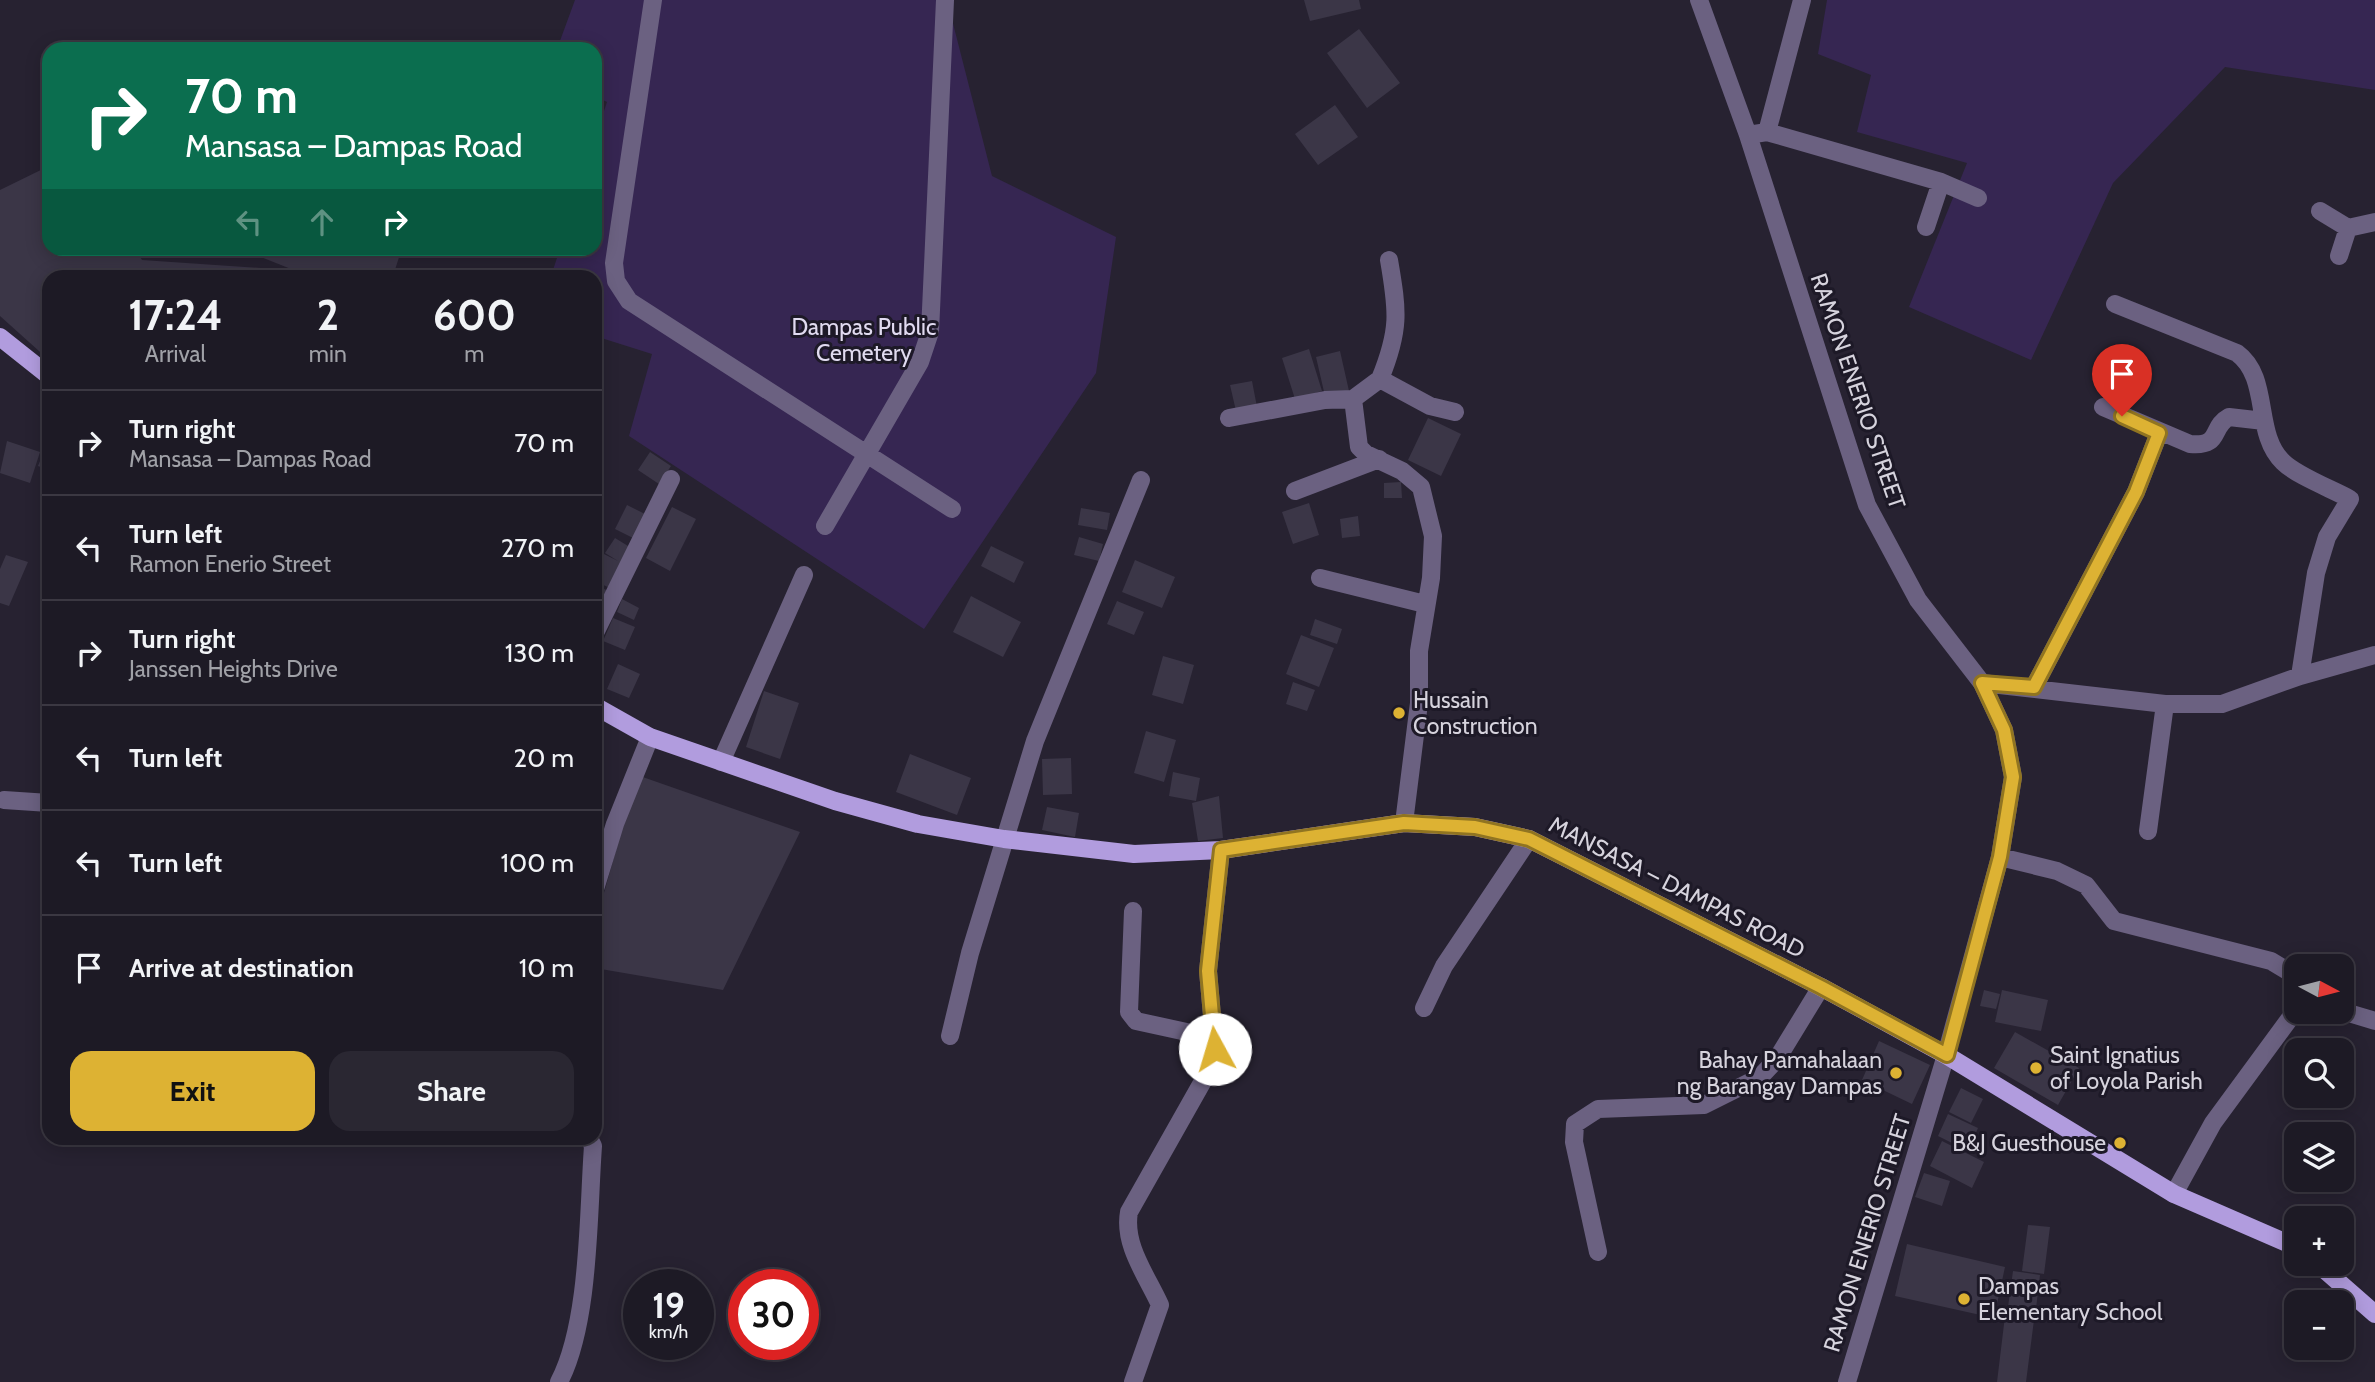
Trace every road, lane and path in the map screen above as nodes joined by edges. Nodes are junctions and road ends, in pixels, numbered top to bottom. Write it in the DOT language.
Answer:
graph roads {
  1 [pos="653,0"];
  2 [pos="946,0"];
  3 [pos="1699,0"];
  4 [pos="1802,0"];
  5 [pos="1767,132"];
  6 [pos="1748,135"];
  7 [pos="1941,182"];
  8 [pos="1978,198"];
  9 [pos="2320,211"];
  10 [pos="2375,222"];
  11 [pos="1926,227"];
  12 [pos="2348,228"];
  13 [pos="2339,256"];
  14 [pos="1389,260"];
  15 [pos="2115,304"];
  16 [pos="0,337"];
  17 [pos="42,370"];
  18 [pos="1380,379"];
  19 [pos="1353,399"];
  20 [pos="2104,407"];
  21 [pos="1455,411"];
  22 [pos="1229,418"];
  23 [pos="2264,421"];
  24 [pos="2159,433"];
  25 [pos="866,454"];
  26 [pos="1379,460"];
  27 [pos="671,479"];
  28 [pos="1141,480"];
  29 [pos="1295,491"];
  30 [pos="952,509"];
  31 [pos="825,526"];
  32 [pos="804,575"];
  33 [pos="1320,578"];
  34 [pos="1425,604"];
  35 [pos="602,619"];
  36 [pos="2375,655"];
  37 [pos="2300,676"];
  38 [pos="1982,683"];
  39 [pos="2034,687"];
  40 [pos="2165,704"];
  41 [pos="602,710"];
  42 [pos="650,737"];
  43 [pos="721,762"];
  44 [pos="4,800"];
  45 [pos="42,803"];
  46 [pos="1404,823"];
  47 [pos="2148,831"];
  48 [pos="1004,839"];
  49 [pos="1529,839"];
  50 [pos="1221,850"];
  51 [pos="2000,857"];
  52 [pos="602,866"];
  53 [pos="1133,911"];
  54 [pos="2284,969"];
  55 [pos="1821,987"];
  56 [pos="1424,1008"];
  57 [pos="2354,1015"];
  58 [pos="2375,1021"];
  59 [pos="2286,1024"];
  60 [pos="950,1036"];
  61 [pos="1214,1038"];
  62 [pos="1947,1055"];
  63 [pos="592,1145"];
  64 [pos="2174,1194"];
  65 [pos="2284,1242"];
  66 [pos="1598,1252"];
  67 [pos="2332,1276"];
  68 [pos="2375,1314"];
  69 [pos="559,1382"];
  70 [pos="1133,1382"];
  71 [pos="1847,1382"];
  1 -- 25 [label="street"];
  2 -- 25 [label="street"];
  3 -- 6 [label="street, RAMON ENERIO STREET"];
  4 -- 5 [label="street"];
  5 -- 6 [label="street"];
  5 -- 7 [label="street"];
  6 -- 38 [label="street, RAMON ENERIO STREET"];
  7 -- 8 [label="street"];
  7 -- 11 [label="street"];
  9 -- 12 [label="street"];
  10 -- 12 [label="street"];
  12 -- 13 [label="street"];
  14 -- 18 [label="street"];
  15 -- 23 [label="street"];
  16 -- 17 [label="main road"];
  18 -- 19 [label="street"];
  18 -- 21 [label="street"];
  19 -- 22 [label="street"];
  19 -- 26 [label="street"];
  20 -- 24 [label="street"];
  23 -- 24 [label="street"];
  23 -- 37 [label="street"];
  24 -- 39 [label="street"];
  25 -- 30 [label="street"];
  25 -- 31 [label="street"];
  26 -- 29 [label="street"];
  26 -- 34 [label="street"];
  27 -- 35 [label="street"];
  28 -- 48 [label="street"];
  32 -- 43 [label="street"];
  33 -- 34 [label="street"];
  34 -- 46 [label="street"];
  36 -- 37 [label="street"];
  37 -- 40 [label="street"];
  38 -- 39 [label="street"];
  38 -- 51 [label="street, RAMON ENERIO STREET"];
  39 -- 40 [label="street"];
  40 -- 47 [label="street"];
  41 -- 42 [label="main road, MANSASA – DAMPAS ROAD"];
  42 -- 43 [label="main road, MANSASA – DAMPAS ROAD"];
  42 -- 52 [label="street"];
  43 -- 48 [label="main road, MANSASA – DAMPAS ROAD"];
  44 -- 45 [label="street"];
  46 -- 49 [label="main road, MANSASA – DAMPAS ROAD"];
  46 -- 50 [label="main road, MANSASA – DAMPAS ROAD"];
  48 -- 50 [label="main road, MANSASA – DAMPAS ROAD"];
  48 -- 60 [label="street"];
  49 -- 55 [label="main road, MANSASA – DAMPAS ROAD"];
  49 -- 56 [label="street"];
  50 -- 61 [label="street"];
  51 -- 54 [label="street"];
  51 -- 62 [label="street, RAMON ENERIO STREET"];
  53 -- 61 [label="street"];
  55 -- 62 [label="main road, MANSASA – DAMPAS ROAD"];
  55 -- 66 [label="street"];
  57 -- 58 [label="street"];
  59 -- 64 [label="street"];
  61 -- 70 [label="street"];
  62 -- 64 [label="main road, MANSASA – DAMPAS ROAD"];
  62 -- 71 [label="street, RAMON ENERIO STREET"];
  63 -- 69 [label="street"];
  64 -- 65 [label="main road, MANSASA – DAMPAS ROAD"];
  67 -- 68 [label="main road"];
}
